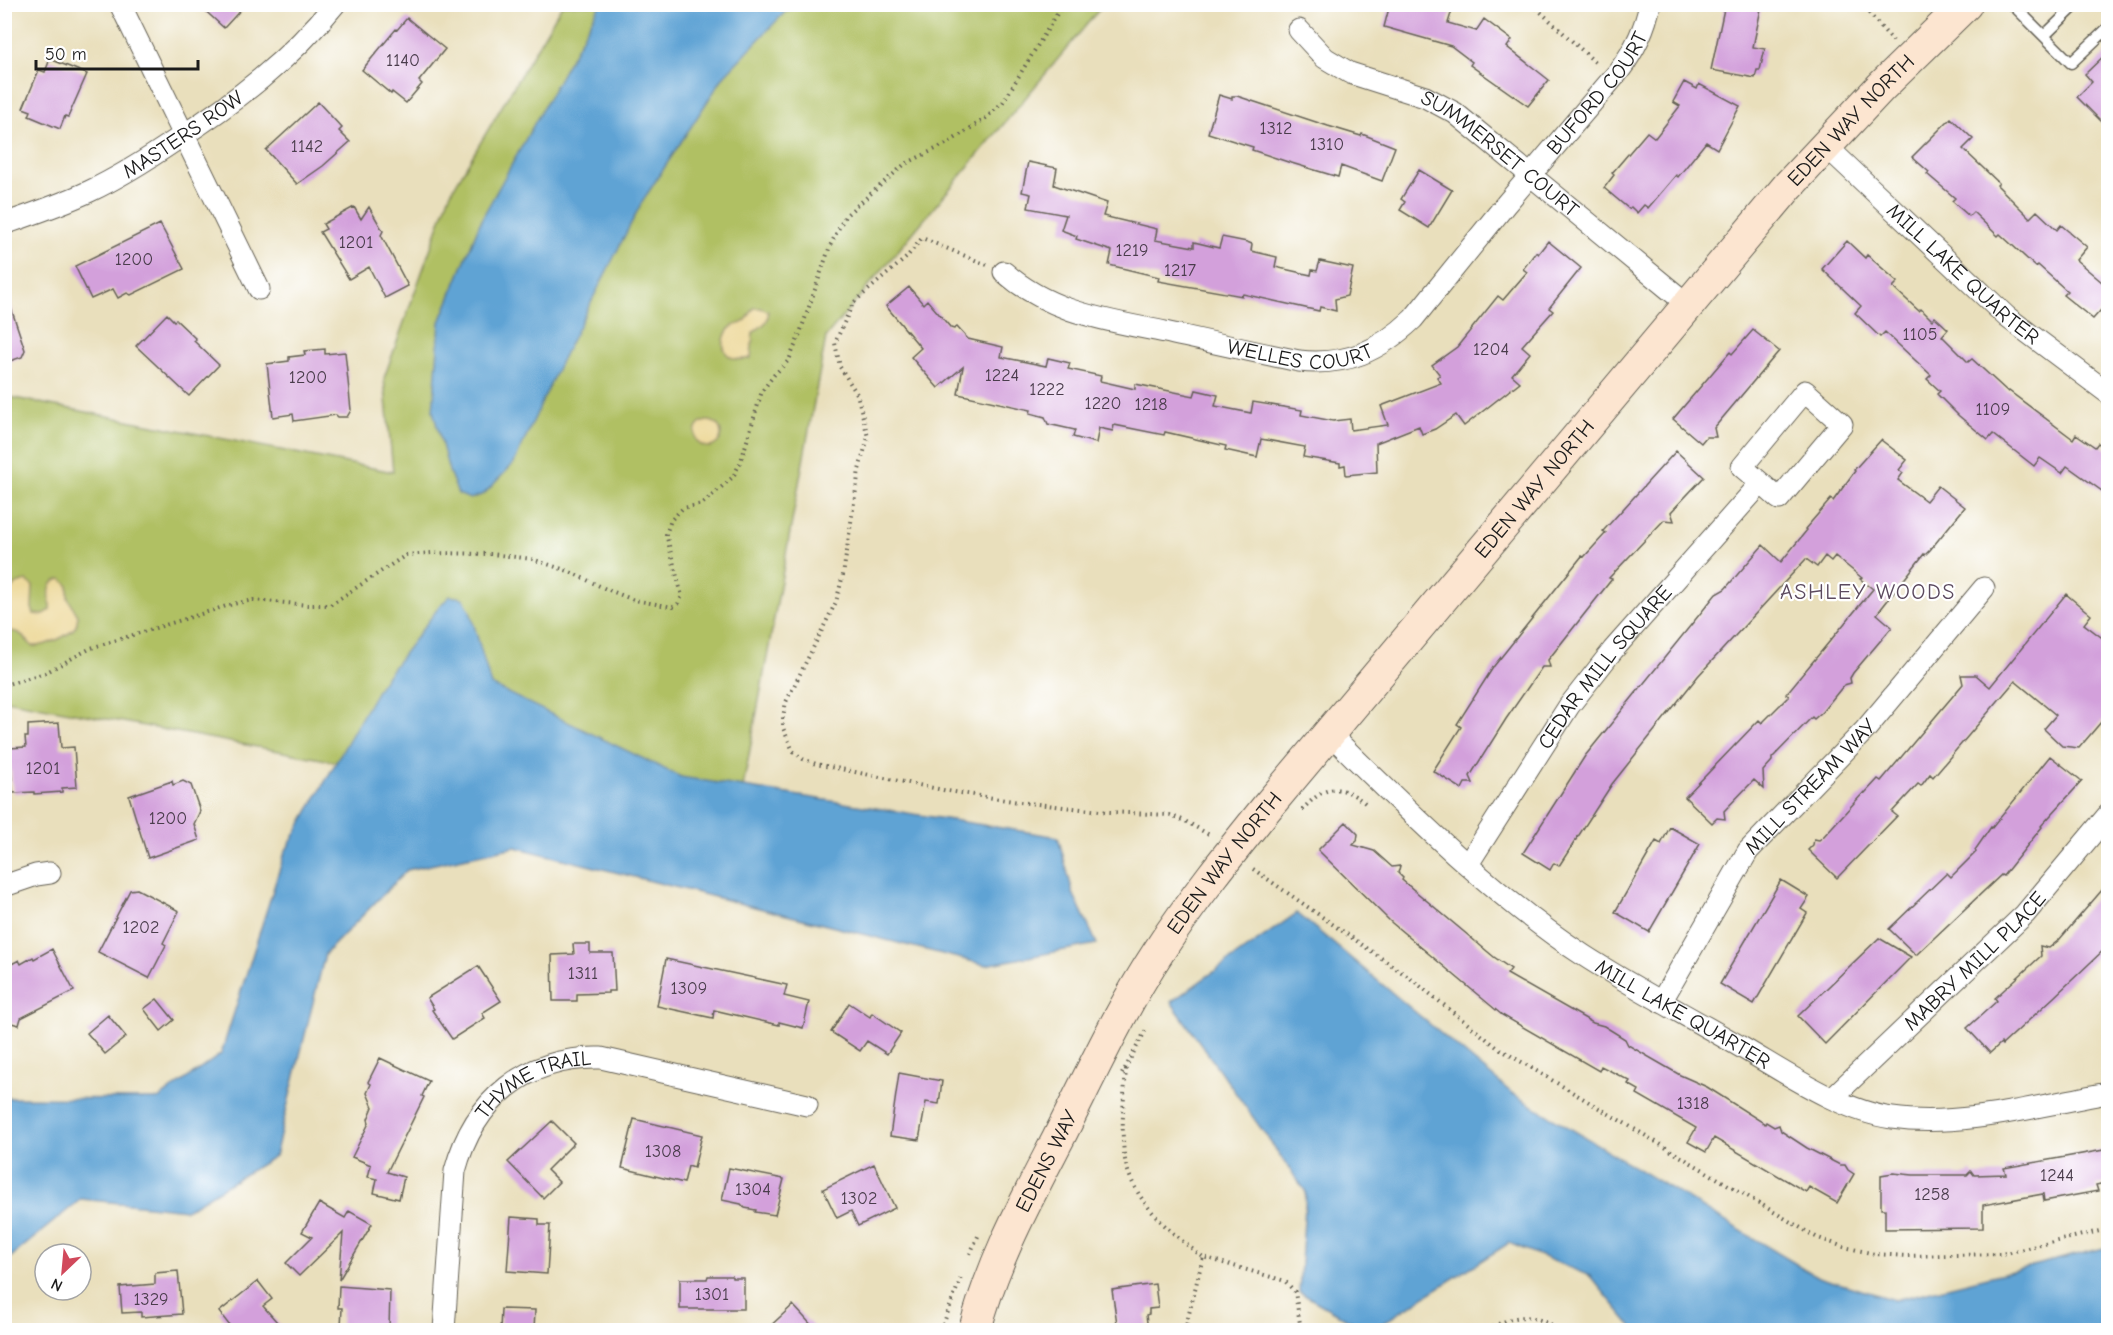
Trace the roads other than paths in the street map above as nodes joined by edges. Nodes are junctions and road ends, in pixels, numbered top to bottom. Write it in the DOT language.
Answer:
graph roads {
  1 [pos="120,4"];
  2 [pos="335,4"];
  3 [pos="1650,4"];
  4 [pos="1966,4"];
  5 [pos="2012,4"];
  6 [pos="2077,4"];
  7 [pos="2104,4"];
  8 [pos="2109,9"];
  9 [pos="2109,28"];
  10 [pos="1299,30"];
  11 [pos="2044,36"];
  12 [pos="184,135"];
  13 [pos="1825,146"];
  14 [pos="1532,175"];
  15 [pos="4,224"];
  16 [pos="1004,272"];
  17 [pos="259,289"];
  18 [pos="1687,304"];
  19 [pos="2109,393"];
  20 [pos="1761,483"];
  21 [pos="1984,588"];
  22 [pos="1329,734"];
  23 [pos="2109,815"];
  24 [pos="1468,864"];
  25 [pos="50,873"];
  26 [pos="4,886"];
  27 [pos="1662,1002"];
  28 [pos="1142,1008"];
  29 [pos="2109,1093"];
  30 [pos="1833,1098"];
  31 [pos="807,1105"];
  32 [pos="444,1330"];
  33 [pos="975,1330"];
  1 -- 12 [label="street"];
  2 -- 12 [label="street, MASTERS ROW"];
  3 -- 14 [label="street, BUFORD COURT"];
  4 -- 13 [label="street, EDEN WAY NORTH"];
  5 -- 11 [label="lane"];
  6 -- 11 [label="lane"];
  7 -- 8 [label="lane"];
  9 -- 11 [label="lane"];
  10 -- 14 [label="street, SUMMERSET COURT"];
  12 -- 15 [label="street, MASTERS ROW"];
  12 -- 17 [label="street"];
  13 -- 18 [label="street, EDEN WAY NORTH"];
  13 -- 19 [label="street, MILL LAKE QUARTER"];
  14 -- 16 [label="street, WELLES COURT"];
  14 -- 18 [label="street, SUMMERSET COURT"];
  18 -- 22 [label="street, EDEN WAY NORTH"];
  20 -- 20 [label="street"];
  20 -- 24 [label="street, CEDAR MILL SQUARE"];
  21 -- 27 [label="street, MILL STREAM WAY"];
  22 -- 24 [label="street, MILL LAKE QUARTER"];
  22 -- 28 [label="street, EDEN WAY NORTH"];
  23 -- 30 [label="street, MABRY MILL PLACE"];
  24 -- 27 [label="street, MILL LAKE QUARTER"];
  25 -- 26 [label="street"];
  27 -- 30 [label="street, MILL LAKE QUARTER"];
  28 -- 33 [label="street, EDENS WAY"];
  29 -- 30 [label="street, MILL LAKE QUARTER"];
  31 -- 32 [label="street, THYME TRAIL"];
}
